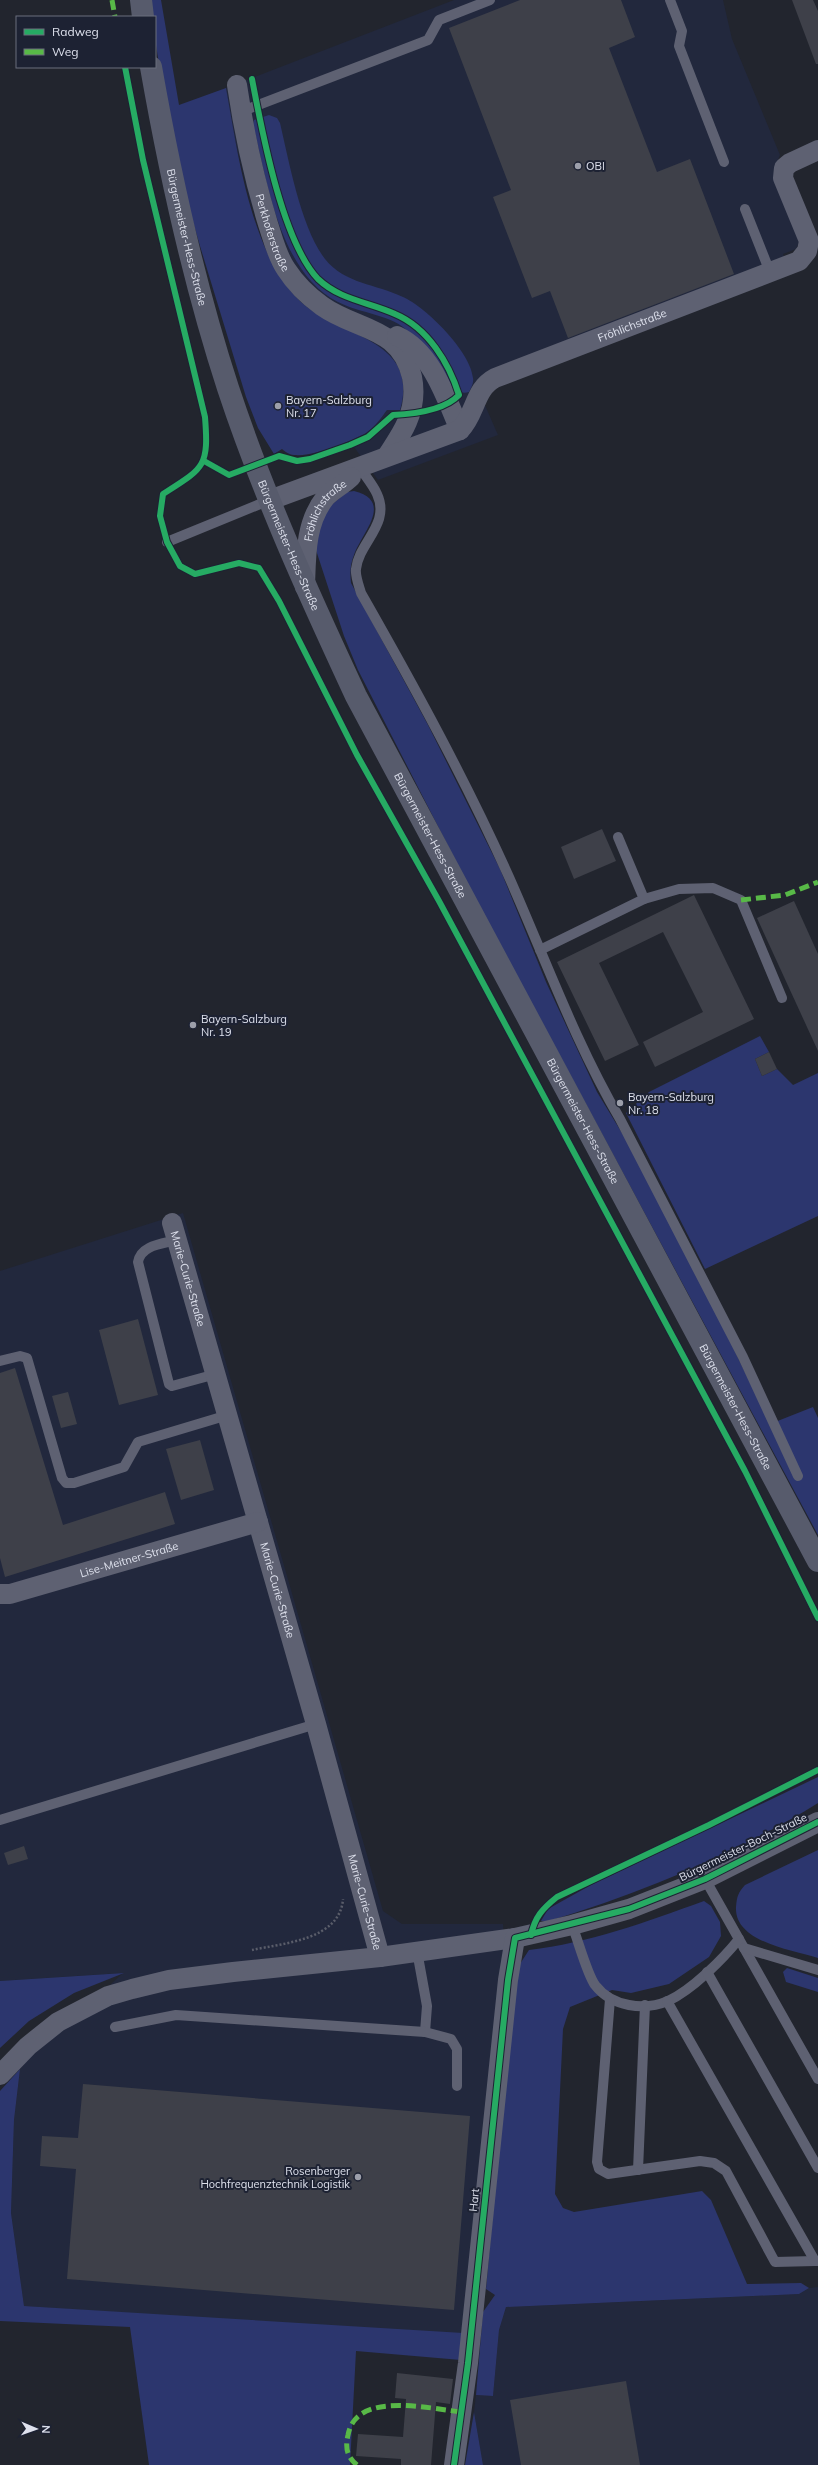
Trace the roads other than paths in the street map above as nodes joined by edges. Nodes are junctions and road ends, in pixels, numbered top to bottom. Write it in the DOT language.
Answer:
graph roads {
  1 [pos="141,0"];
  2 [pos="490,0"];
  3 [pos="670,0"];
  4 [pos="143,16"];
  5 [pos="152,68"];
  6 [pos="237,85"];
  7 [pos="240,112"];
  8 [pos="818,150"];
  9 [pos="724,162"];
  10 [pos="746,209"];
  11 [pos="770,272"];
  12 [pos="378,332"];
  13 [pos="460,430"];
  14 [pos="387,456"];
  15 [pos="360,468"];
  16 [pos="270,500"];
  17 [pos="167,542"];
  18 [pos="305,586"];
  19 [pos="618,837"];
  20 [pos="644,899"];
  21 [pos="540,950"];
  22 [pos="782,998"];
  23 [pos="175,1232"];
  24 [pos="0,1361"];
  25 [pos="216,1374"];
  26 [pos="228,1415"];
  27 [pos="798,1476"];
  28 [pos="258,1522"];
  29 [pos="818,1561"];
  30 [pos="0,1594"];
  31 [pos="316,1724"];
  32 [pos="0,1820"];
  33 [pos="818,1822"];
  34 [pos="705,1879"];
  35 [pos="572,1925"];
  36 [pos="515,1938"];
  37 [pos="739,1939"];
  38 [pos="744,1948"];
  39 [pos="417,1951"];
  40 [pos="380,1957"];
  41 [pos="818,1970"];
  42 [pos="707,1972"];
  43 [pos="610,1999"];
  44 [pos="667,2001"];
  45 [pos="645,2005"];
  46 [pos="115,2027"];
  47 [pos="425,2032"];
  48 [pos="0,2075"];
  49 [pos="818,2079"];
  50 [pos="457,2086"];
  51 [pos="818,2168"];
  52 [pos="638,2170"];
  53 [pos="816,2261"];
  54 [pos="454,2465"];
  1 -- 4 [label="main road"];
  2 -- 7 [label="lane"];
  3 -- 9 [label="lane"];
  5 -- 16 [label="main road, Bürgermeister-Hess-Straße"];
  6 -- 7 [label="street, Perkhoferstraße"];
  7 -- 12 [label="street, Perkhoferstraße"];
  8 -- 11 [label="street, Fröhlichstraße"];
  10 -- 11 [label="lane"];
  11 -- 13 [label="street, Fröhlichstraße"];
  12 -- 13 [label="street, Perkhoferstraße"];
  12 -- 14 [label="street, Perkhoferstraße"];
  13 -- 14 [label="street, Fröhlichstraße"];
  14 -- 15 [label="street, Fröhlichstraße"];
  15 -- 16 [label="street, Fröhlichstraße"];
  15 -- 18 [label="street, Fröhlichstraße"];
  15 -- 21 [label="lane"];
  16 -- 17 [label="lane"];
  16 -- 18 [label="main road, Bürgermeister-Hess-Straße"];
  18 -- 29 [label="main road, Bürgermeister-Hess-Straße"];
  19 -- 20 [label="lane"];
  20 -- 21 [label="lane"];
  20 -- 22 [label="lane"];
  21 -- 27 [label="lane"];
  23 -- 25 [label="street, Marie-Curie-Straße"];
  23 -- 25 [label="lane"];
  24 -- 26 [label="lane"];
  25 -- 26 [label="street, Marie-Curie-Straße"];
  26 -- 28 [label="street, Marie-Curie-Straße"];
  28 -- 30 [label="street, Lise-Meitner-Straße"];
  28 -- 31 [label="street, Marie-Curie-Straße"];
  31 -- 32 [label="lane"];
  31 -- 40 [label="street, Marie-Curie-Straße"];
  33 -- 34 [label="street, Bürgermeister-Boch-Straße"];
  34 -- 35 [label="street, Bürgermeister-Boch-Straße"];
  34 -- 37 [label="lane"];
  35 -- 36 [label="street, Bürgermeister-Boch-Straße"];
  35 -- 43 [label="lane"];
  36 -- 39 [label="street, Bürgermeister-Boch-Straße"];
  36 -- 54 [label="street, Hart"];
  37 -- 38 [label="lane"];
  37 -- 42 [label="lane"];
  38 -- 41 [label="lane"];
  38 -- 49 [label="lane"];
  39 -- 40 [label="street, Bürgermeister-Boch-Straße"];
  39 -- 47 [label="lane"];
  40 -- 48 [label="street, Bürgermeister-Boch-Straße"];
  42 -- 44 [label="lane"];
  42 -- 51 [label="lane"];
  43 -- 45 [label="lane"];
  43 -- 52 [label="lane"];
  44 -- 45 [label="lane"];
  44 -- 53 [label="lane"];
  45 -- 52 [label="lane"];
  46 -- 47 [label="lane"];
  47 -- 50 [label="lane"];
  52 -- 53 [label="lane"];
}
